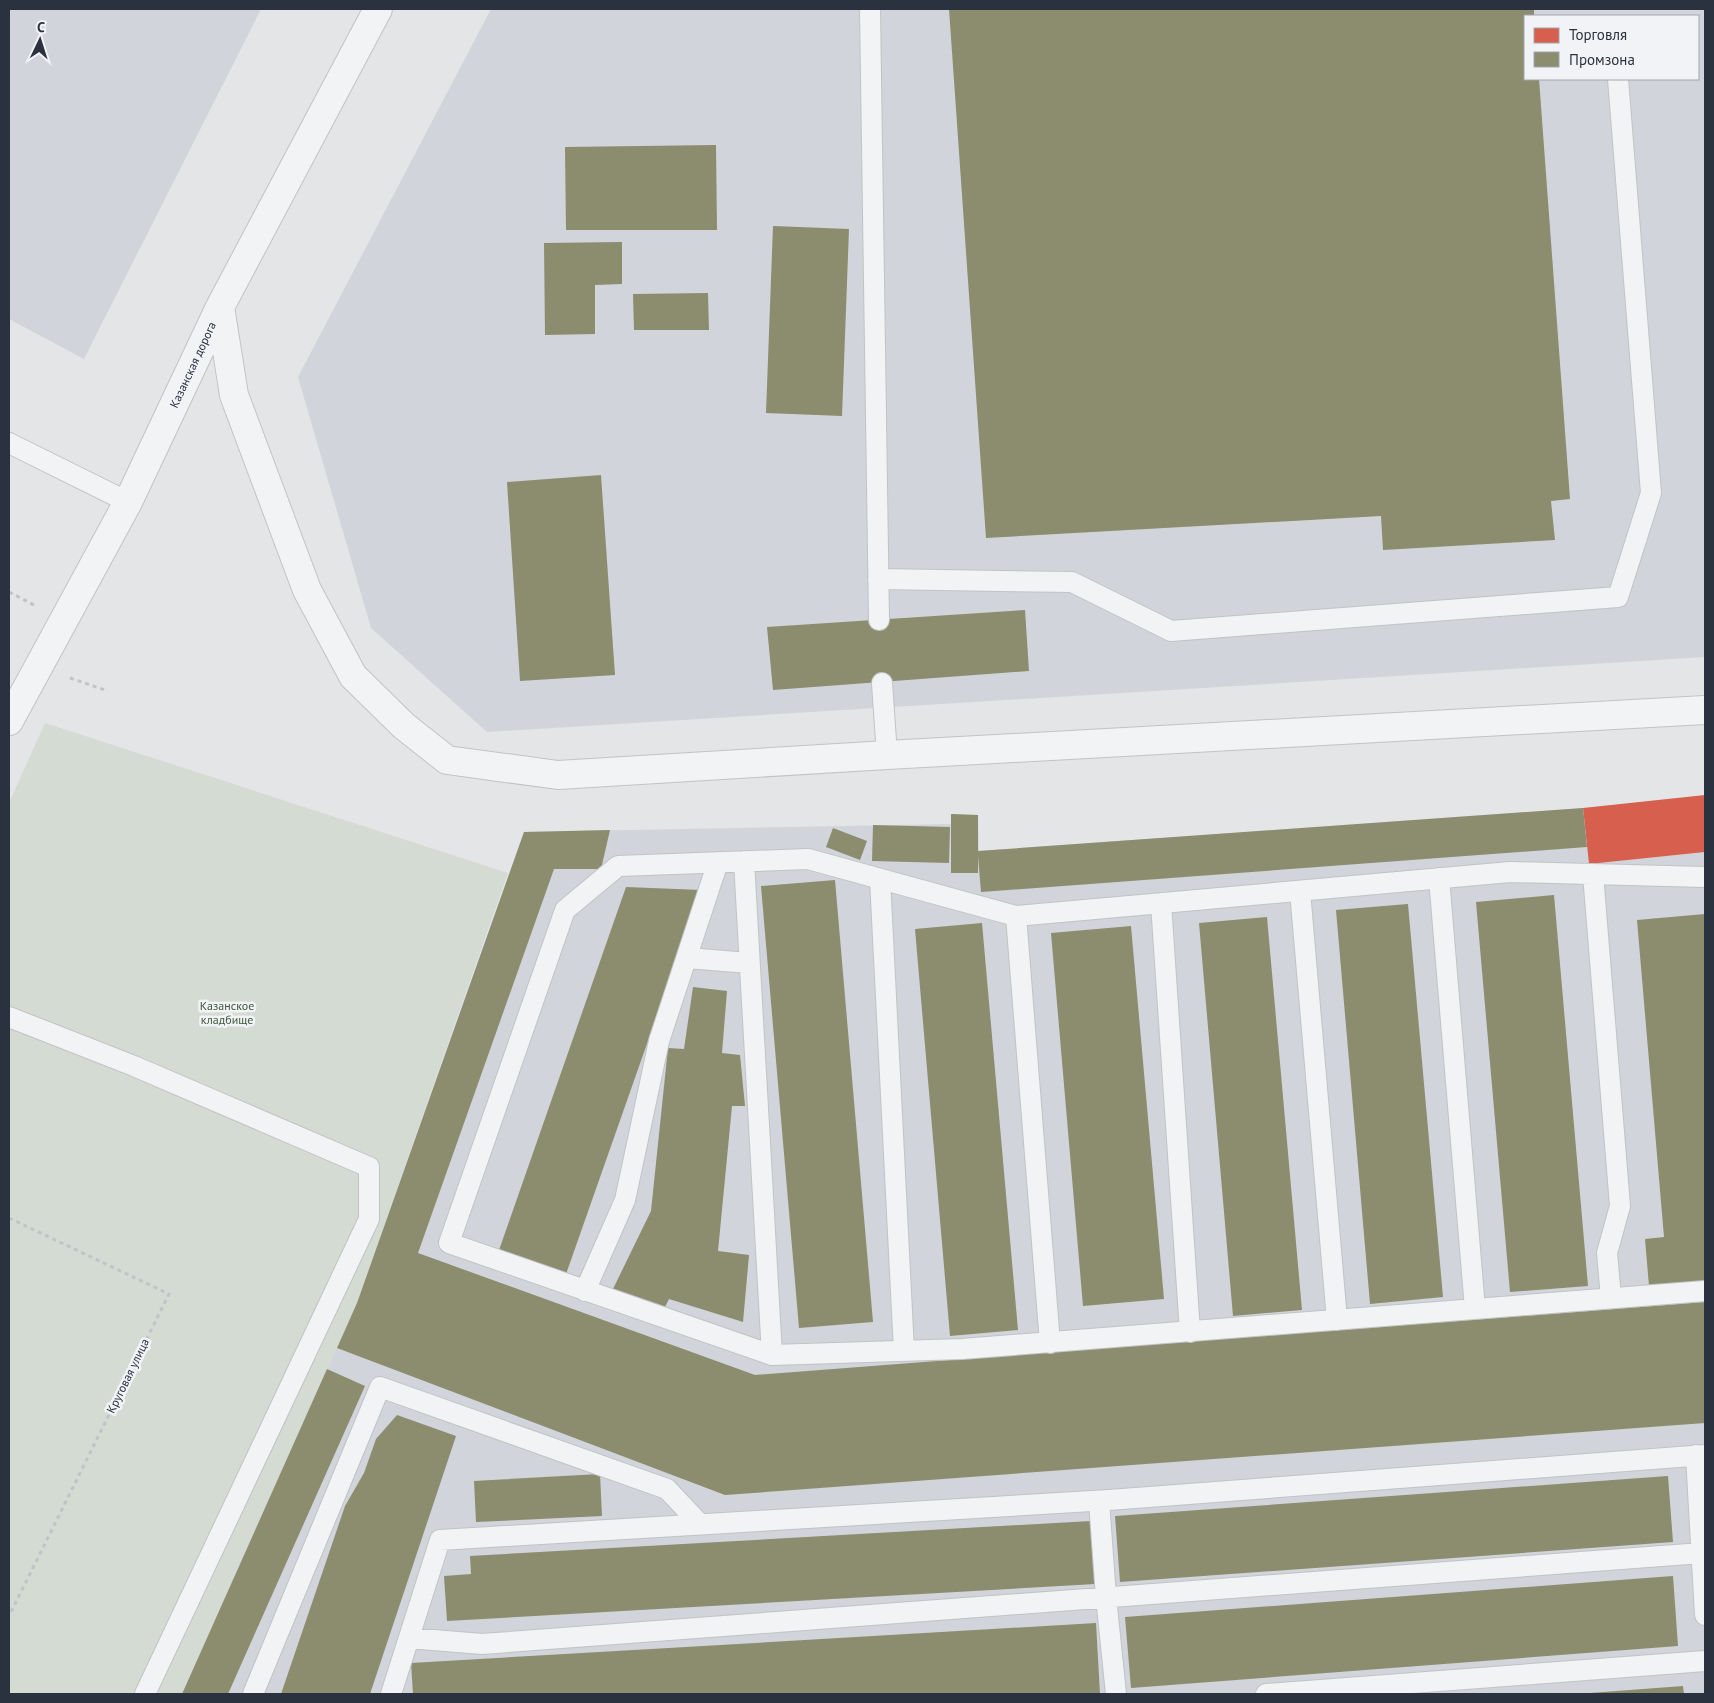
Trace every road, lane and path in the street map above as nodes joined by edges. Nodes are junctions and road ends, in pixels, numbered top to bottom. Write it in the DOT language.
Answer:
graph roads {
  1 [pos="378,9"];
  2 [pos="870,9"];
  3 [pos="1618,80"];
  4 [pos="220,307"];
  5 [pos="9,443"];
  6 [pos="128,502"];
  7 [pos="878,579"];
  8 [pos="879,620"];
  9 [pos="39,667"];
  10 [pos="882,683"];
  11 [pos="108,691"];
  12 [pos="1705,710"];
  13 [pos="9,721"];
  14 [pos="887,755"];
  15 [pos="744,861"];
  16 [pos="718,862"];
  17 [pos="1593,874"];
  18 [pos="1705,877"];
  19 [pos="880,878"];
  20 [pos="1439,878"];
  21 [pos="1300,890"];
  22 [pos="1160,903"];
  23 [pos="1016,916"];
  24 [pos="687,958"];
  25 [pos="750,963"];
  26 [pos="9,1017"];
  27 [pos="9,1218"];
  28 [pos="585,1290"];
  29 [pos="1705,1291"];
  30 [pos="1611,1298"];
  31 [pos="1475,1309"];
  32 [pos="1337,1320"];
  33 [pos="1190,1332"];
  34 [pos="1050,1343"];
  35 [pos="904,1351"];
  36 [pos="772,1355"];
  37 [pos="1701,1455"];
  38 [pos="1099,1501"];
  39 [pos="700,1524"];
  40 [pos="1702,1553"];
  41 [pos="1106,1597"];
  42 [pos="1705,1615"];
  43 [pos="9,1616"];
  44 [pos="409,1638"];
  45 [pos="1705,1661"];
  46 [pos="145,1694"];
  47 [pos="253,1694"];
  48 [pos="391,1694"];
  49 [pos="1116,1694"];
  50 [pos="1266,1694"];
  1 -- 4 [label="street, Казанская дорога"];
  2 -- 7 [label="lane"];
  3 -- 7 [label="lane"];
  4 -- 6 [label="street, Казанская дорога"];
  4 -- 14 [label="street"];
  5 -- 6 [label="lane"];
  6 -- 9 [label="street, Казанская дорога"];
  7 -- 8 [label="lane"];
  9 -- 11 [label="path"];
  9 -- 13 [label="street, Казанская дорога"];
  10 -- 14 [label="lane"];
  12 -- 14 [label="street"];
  15 -- 16 [label="lane"];
  15 -- 19 [label="lane"];
  15 -- 25 [label="lane"];
  16 -- 24 [label="lane"];
  16 -- 28 [label="lane"];
  17 -- 18 [label="lane"];
  17 -- 20 [label="lane"];
  17 -- 30 [label="lane"];
  19 -- 23 [label="lane"];
  19 -- 35 [label="lane"];
  20 -- 21 [label="lane"];
  20 -- 31 [label="lane"];
  21 -- 22 [label="lane"];
  21 -- 32 [label="lane"];
  22 -- 23 [label="lane"];
  22 -- 33 [label="lane"];
  23 -- 34 [label="lane"];
  24 -- 25 [label="lane"];
  24 -- 28 [label="lane"];
  25 -- 36 [label="lane"];
  26 -- 46 [label="lane"];
  27 -- 43 [label="path, Круговая улица"];
  28 -- 36 [label="lane"];
  29 -- 30 [label="lane"];
  30 -- 31 [label="lane"];
  31 -- 32 [label="lane"];
  32 -- 33 [label="lane"];
  33 -- 34 [label="lane"];
  34 -- 35 [label="lane"];
  35 -- 36 [label="lane"];
  37 -- 38 [label="lane"];
  37 -- 40 [label="lane"];
  38 -- 39 [label="lane"];
  38 -- 41 [label="lane"];
  39 -- 44 [label="lane"];
  39 -- 47 [label="lane"];
  40 -- 41 [label="lane"];
  40 -- 42 [label="lane"];
  41 -- 44 [label="lane"];
  41 -- 49 [label="lane"];
  44 -- 48 [label="lane"];
  45 -- 50 [label="lane"];
}
